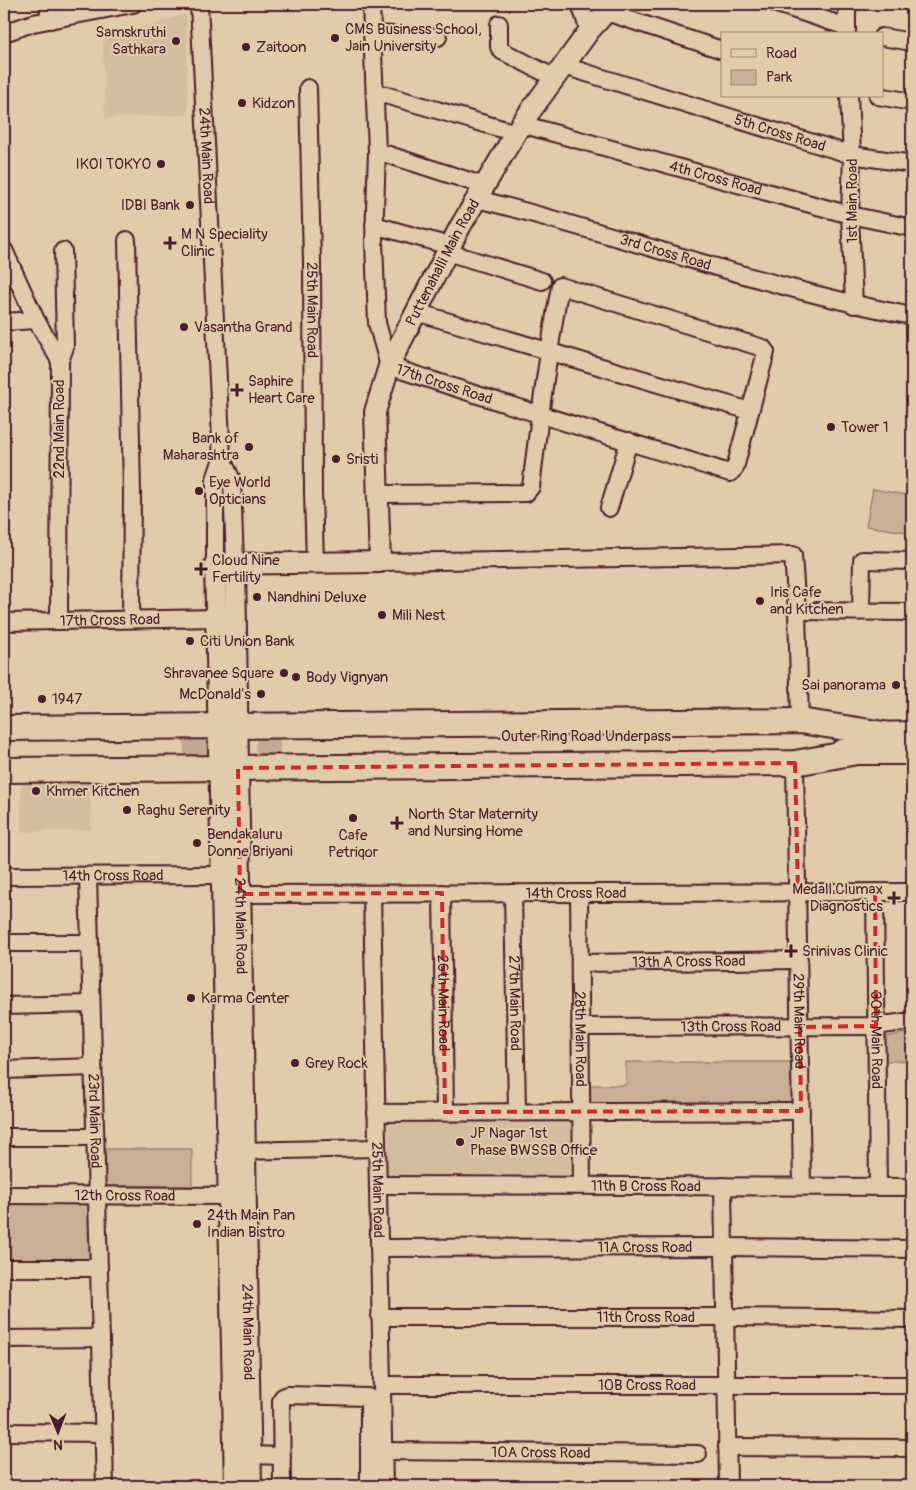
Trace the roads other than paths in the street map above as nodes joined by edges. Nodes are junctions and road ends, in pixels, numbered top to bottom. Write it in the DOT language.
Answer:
graph roads {
  1 [pos="133,4"];
  2 [pos="199,4"];
  3 [pos="371,4"];
  4 [pos="580,4"];
  5 [pos="776,4"];
  6 [pos="847,4"];
  7 [pos="114,6"];
  8 [pos="613,8"];
  9 [pos="49,12"];
  10 [pos="499,24"];
  11 [pos="4,31"];
  12 [pos="589,31"];
  13 [pos="851,31"];
  14 [pos="372,34"];
  15 [pos="438,37"];
  16 [pos="884,37"];
  17 [pos="912,42"];
  18 [pos="721,50"];
  19 [pos="560,72"];
  20 [pos="308,88"];
  21 [pos="375,92"];
  22 [pos="884,97"];
  23 [pos="849,98"];
  24 [pos="912,102"];
  25 [pos="519,129"];
  26 [pos="377,151"];
  27 [pos="852,155"];
  28 [pos="912,164"];
  29 [pos="481,193"];
  30 [pos="850,215"];
  31 [pos="374,225"];
  32 [pos="912,228"];
  33 [pos="127,240"];
  34 [pos="449,249"];
  35 [pos="4,250"];
  36 [pos="63,251"];
  37 [pos="542,281"];
  38 [pos="854,305"];
  39 [pos="416,312"];
  40 [pos="912,316"];
  41 [pos="36,320"];
  42 [pos="4,322"];
  43 [pos="549,351"];
  44 [pos="60,361"];
  45 [pos="389,366"];
  46 [pos="750,411"];
  47 [pos="540,414"];
  48 [pos="629,442"];
  49 [pos="379,494"];
  50 [pos="608,508"];
  51 [pos="912,561"];
  52 [pos="380,562"];
  53 [pos="315,563"];
  54 [pos="225,564"];
  55 [pos="797,611"];
  56 [pos="862,611"];
  57 [pos="912,612"];
  58 [pos="217,618"];
  59 [pos="130,619"];
  60 [pos="59,621"];
  61 [pos="4,622"];
  62 [pos="800,721"];
  63 [pos="229,726"];
  64 [pos="4,728"];
  65 [pos="901,734"];
  66 [pos="4,742"];
  67 [pos="857,752"];
  68 [pos="912,752"];
  69 [pos="4,758"];
  70 [pos="795,764"];
  71 [pos="229,768"];
  72 [pos="4,770"];
  73 [pos="222,875"];
  74 [pos="4,876"];
  75 [pos="88,876"];
  76 [pos="798,892"];
  77 [pos="875,892"];
  78 [pos="912,892"];
  79 [pos="513,893"];
  80 [pos="579,893"];
  81 [pos="240,894"];
  82 [pos="372,894"];
  83 [pos="442,894"];
  84 [pos="90,942"];
  85 [pos="4,943"];
  86 [pos="799,960"];
  87 [pos="580,963"];
  88 [pos="91,1004"];
  89 [pos="4,1006"];
  90 [pos="912,1021"];
  91 [pos="876,1026"];
  92 [pos="580,1027"];
  93 [pos="800,1027"];
  94 [pos="93,1067"];
  95 [pos="4,1070"];
  96 [pos="801,1111"];
  97 [pos="445,1112"];
  98 [pos="517,1112"];
  99 [pos="581,1112"];
  100 [pos="376,1113"];
  101 [pos="4,1137"];
  102 [pos="95,1137"];
  103 [pos="377,1148"];
  104 [pos="237,1151"];
  105 [pos="378,1185"];
  106 [pos="582,1185"];
  107 [pos="723,1186"];
  108 [pos="802,1186"];
  109 [pos="878,1187"];
  110 [pos="912,1187"];
  111 [pos="4,1195"];
  112 [pos="97,1195"];
  113 [pos="238,1196"];
  114 [pos="724,1247"];
  115 [pos="379,1248"];
  116 [pos="912,1249"];
  117 [pos="4,1268"];
  118 [pos="98,1268"];
  119 [pos="380,1317"];
  120 [pos="725,1317"];
  121 [pos="912,1319"];
  122 [pos="101,1338"];
  123 [pos="4,1339"];
  124 [pos="382,1385"];
  125 [pos="726,1385"];
  126 [pos="912,1385"];
  127 [pos="4,1432"];
  128 [pos="103,1434"];
  129 [pos="728,1447"];
  130 [pos="912,1448"];
  131 [pos="382,1451"];
  132 [pos="698,1454"];
  133 [pos="251,1455"];
  134 [pos="282,1456"];
  135 [pos="105,1486"];
  136 [pos="236,1486"];
  137 [pos="251,1486"];
  138 [pos="282,1486"];
  139 [pos="369,1486"];
  140 [pos="384,1486"];
  141 [pos="728,1486"];
  1 -- 7 [label="street"];
  2 -- 54 [label="street, 24th Main Road"];
  3 -- 14 [label="street, 17th Cross Road"];
  4 -- 12 [label="street"];
  5 -- 13 [label="street"];
  6 -- 13 [label="street"];
  7 -- 9 [label="street"];
  8 -- 12 [label="main road, Puttenahalli Main Road"];
  8 -- 18 [label="street"];
  9 -- 11 [label="street"];
  10 -- 19 [label="street, 5th Cross Road"];
  12 -- 19 [label="main road, Puttenahalli Main Road"];
  14 -- 15 [label="street"];
  14 -- 21 [label="street, 17th Cross Road"];
  16 -- 17 [label="street"];
  19 -- 25 [label="main road, Puttenahalli Main Road"];
  19 -- 27 [label="street, 5th Cross Road"];
  20 -- 53 [label="street, 25th Main Road"];
  21 -- 25 [label="street, 4th Cross Road"];
  21 -- 26 [label="street, 17th Cross Road"];
  22 -- 24 [label="street"];
  23 -- 27 [label="street, 1st Main Road"];
  25 -- 29 [label="main road, Puttenahalli Main Road"];
  25 -- 30 [label="street, 4th Cross Road"];
  26 -- 29 [label="street, 3rd Cross Road"];
  26 -- 31 [label="street, 17th Cross Road"];
  27 -- 28 [label="street, 5th Cross Road"];
  27 -- 30 [label="street, 1st Main Road"];
  29 -- 34 [label="main road, Puttenahalli Main Road"];
  29 -- 38 [label="street, 3rd Cross Road"];
  30 -- 32 [label="street, 4th Cross Road"];
  30 -- 38 [label="street, 1st Main Road"];
  31 -- 34 [label="street"];
  31 -- 45 [label="street, 17th Cross Road"];
  33 -- 59 [label="street"];
  34 -- 37 [label="street"];
  34 -- 39 [label="main road, Puttenahalli Main Road"];
  35 -- 41 [label="street, 22nd Main Road"];
  36 -- 44 [label="street"];
  38 -- 40 [label="street, 3rd Cross Road"];
  39 -- 43 [label="street"];
  39 -- 45 [label="main road, Puttenahalli Main Road"];
  41 -- 42 [label="street"];
  41 -- 44 [label="street, 22nd Main Road"];
  43 -- 46 [label="street"];
  43 -- 46 [label="street"];
  43 -- 47 [label="street"];
  44 -- 60 [label="street, 22nd Main Road"];
  45 -- 47 [label="street, 17th Cross Road"];
  45 -- 49 [label="main road, Puttenahalli Main Road"];
  46 -- 48 [label="street, 17th Cross Road"];
  47 -- 48 [label="street, 17th Cross Road"];
  47 -- 49 [label="street"];
  48 -- 50 [label="street"];
  49 -- 52 [label="main road, Puttenahalli Main Road"];
  51 -- 56 [label="street"];
  52 -- 53 [label="main road"];
  52 -- 55 [label="street"];
  53 -- 54 [label="main road"];
  54 -- 58 [label="main road, 24th Main Road"];
  54 -- 63 [label="main road, 24th Main Road"];
  55 -- 56 [label="street"];
  55 -- 62 [label="street"];
  56 -- 57 [label="street"];
  58 -- 59 [label="street, 17th Cross Road"];
  58 -- 63 [label="main road, 24th Main Road"];
  59 -- 60 [label="street, 17th Cross Road"];
  60 -- 61 [label="street, 17th Cross Road"];
  62 -- 63 [label="highway"];
  62 -- 65 [label="highway"];
  63 -- 64 [label="highway"];
  63 -- 71 [label="main road, 24th Main Road"];
  65 -- 67 [label="highway, Outer Ring Road Underpass"];
  66 -- 69 [label="highway"];
  67 -- 68 [label="highway"];
  67 -- 70 [label="highway"];
  70 -- 71 [label="highway"];
  70 -- 76 [label="street, 29th Main Road"];
  71 -- 72 [label="highway"];
  71 -- 73 [label="main road, 24th Main Road"];
  71 -- 81 [label="main road, 24th Main Road"];
  73 -- 75 [label="street, 14th Cross Road"];
  73 -- 104 [label="main road, 24th Main Road"];
  74 -- 75 [label="street, 14th Cross Road"];
  75 -- 84 [label="street, 23rd Main Road"];
  76 -- 77 [label="street, 14th Cross Road"];
  76 -- 80 [label="street, 14th Cross Road"];
  76 -- 86 [label="street, 29th Main Road"];
  77 -- 78 [label="street, 14th Cross Road"];
  77 -- 91 [label="street, 30th Main Road"];
  79 -- 80 [label="street, 14th Cross Road"];
  79 -- 83 [label="street, 14th Cross Road"];
  79 -- 98 [label="street, 27th Main Road"];
  80 -- 87 [label="street, 28th Main Road"];
  81 -- 82 [label="street, 14th Cross Road"];
  81 -- 104 [label="main road, 24th Main Road"];
  82 -- 83 [label="street, 14th Cross Road"];
  82 -- 100 [label="street, 25th Main Road"];
  83 -- 97 [label="street, 26th Main Road"];
  84 -- 85 [label="street"];
  84 -- 88 [label="street, 23rd Main Road"];
  86 -- 87 [label="street, 13th A Cross Road"];
  86 -- 93 [label="street, 29th Main Road"];
  87 -- 92 [label="street, 28th Main Road"];
  88 -- 89 [label="street"];
  88 -- 94 [label="street, 23rd Main Road"];
  90 -- 91 [label="street, 13th Cross Road"];
  91 -- 93 [label="street, 13th Cross Road"];
  91 -- 109 [label="street, 30th Main Road"];
  92 -- 93 [label="street, 13th Cross Road"];
  92 -- 99 [label="street, 28th Main Road"];
  93 -- 96 [label="street, 29th Main Road"];
  94 -- 95 [label="street"];
  94 -- 102 [label="street, 23rd Main Road"];
  96 -- 99 [label="street"];
  96 -- 108 [label="street, 29th Main Road"];
  97 -- 98 [label="street"];
  97 -- 100 [label="street"];
  98 -- 99 [label="street"];
  99 -- 106 [label="street, 28th Main Road"];
  100 -- 103 [label="street, 25th Main Road"];
  101 -- 102 [label="street"];
  102 -- 112 [label="street, 23rd Main Road"];
  103 -- 104 [label="street"];
  103 -- 105 [label="street, 25th Main Road"];
  104 -- 113 [label="main road, 24th Main Road"];
  105 -- 106 [label="street, 11th B Cross Road"];
  105 -- 115 [label="street, 25th Main Road"];
  106 -- 107 [label="street, 11th B Cross Road"];
  107 -- 108 [label="street, 11th B Cross Road"];
  107 -- 114 [label="street"];
  108 -- 109 [label="street, 11th B Cross Road"];
  109 -- 110 [label="street, 11th B Cross Road"];
  111 -- 112 [label="street, 12th Cross Road"];
  112 -- 113 [label="street, 12th Cross Road"];
  112 -- 118 [label="street, 23rd Main Road"];
  113 -- 133 [label="main road, 24th Main Road"];
  113 -- 136 [label="main road, 24th Main Road"];
  114 -- 115 [label="street, 11A Cross Road"];
  114 -- 116 [label="street, 11A Cross Road"];
  114 -- 120 [label="street"];
  115 -- 119 [label="street, 25th Main Road"];
  117 -- 118 [label="street"];
  118 -- 122 [label="street, 23rd Main Road"];
  119 -- 120 [label="street, 11th Cross Road"];
  119 -- 124 [label="street, 25th Main Road"];
  120 -- 121 [label="street, 11th Cross Road"];
  120 -- 125 [label="street"];
  122 -- 123 [label="street"];
  122 -- 128 [label="street, 23rd Main Road"];
  124 -- 125 [label="street, 10B Cross Road"];
  124 -- 131 [label="street, 25th Main Road"];
  125 -- 126 [label="street, 10B Cross Road"];
  125 -- 129 [label="street"];
  127 -- 128 [label="street"];
  128 -- 135 [label="street, 23rd Main Road"];
  129 -- 130 [label="street"];
  129 -- 141 [label="street"];
  131 -- 132 [label="street, 10A Cross Road"];
  131 -- 140 [label="street, 25th Main Road"];
  133 -- 134 [label="street"];
  133 -- 137 [label="main road, 24th Main Road"];
  134 -- 138 [label="street"];
  134 -- 139 [label="street"];
}
